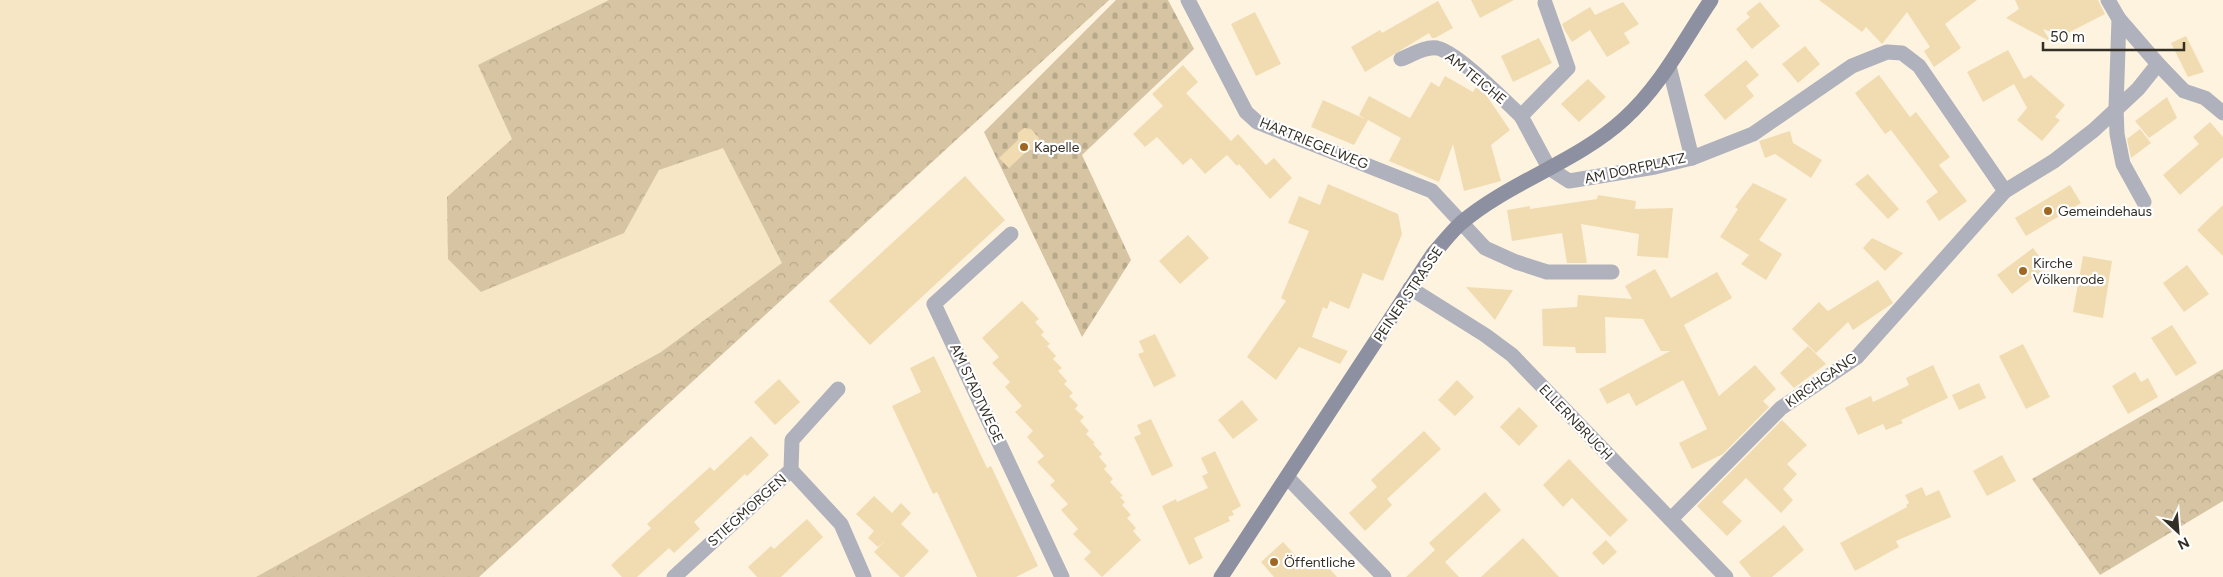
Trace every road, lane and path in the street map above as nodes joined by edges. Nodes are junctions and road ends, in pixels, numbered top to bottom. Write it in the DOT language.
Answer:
graph roads {
  1 [pos="1188,0"];
  2 [pos="1711,0"];
  3 [pos="2108,0"];
  4 [pos="1545,3"];
  5 [pos="2119,19"];
  6 [pos="1401,59"];
  7 [pos="2158,64"];
  8 [pos="1669,66"];
  9 [pos="2116,108"];
  10 [pos="2223,113"];
  11 [pos="1521,116"];
  12 [pos="1692,158"];
  13 [pos="1549,168"];
  14 [pos="2005,191"];
  15 [pos="2144,202"];
  16 [pos="1462,223"];
  17 [pos="1010,234"];
  18 [pos="1612,272"];
  19 [pos="1410,288"];
  20 [pos="838,389"];
  21 [pos="791,470"];
  22 [pos="1286,477"];
  23 [pos="1670,519"];
  24 [pos="674,577"];
  25 [pos="864,577"];
  26 [pos="1062,577"];
  27 [pos="1220,577"];
  28 [pos="1384,577"];
  29 [pos="1726,577"];
  1 -- 16 [label="street, HARTRIEGELWEG"];
  2 -- 8 [label="main road, PEINER STRASSE"];
  3 -- 5 [label="street"];
  4 -- 11 [label="street"];
  5 -- 7 [label="street"];
  5 -- 9 [label="street"];
  6 -- 11 [label="street, AM TEICHE"];
  7 -- 9 [label="street, KIRCHGANG"];
  7 -- 10 [label="street"];
  8 -- 12 [label="street, AM DORFPLATZ"];
  8 -- 13 [label="main road, PEINER STRASSE"];
  9 -- 14 [label="street, KIRCHGANG"];
  9 -- 15 [label="street"];
  11 -- 13 [label="street, AM TEICHE"];
  12 -- 13 [label="street, AM DORFPLATZ"];
  12 -- 14 [label="street"];
  13 -- 16 [label="main road, PEINER STRASSE"];
  14 -- 23 [label="street, KIRCHGANG"];
  16 -- 18 [label="street, HARTRIEGELWEG"];
  16 -- 19 [label="main road, PEINER STRASSE"];
  17 -- 26 [label="street, AM STADTWEGE"];
  19 -- 22 [label="main road, PEINER STRASSE"];
  19 -- 23 [label="street, ELLERNBRUCH"];
  20 -- 21 [label="street, STIEGMORGEN"];
  21 -- 24 [label="street, STIEGMORGEN"];
  21 -- 25 [label="street"];
  22 -- 27 [label="main road, PEINER STRASSE"];
  22 -- 28 [label="street"];
  23 -- 29 [label="street, ELLERNBRUCH"];
}
